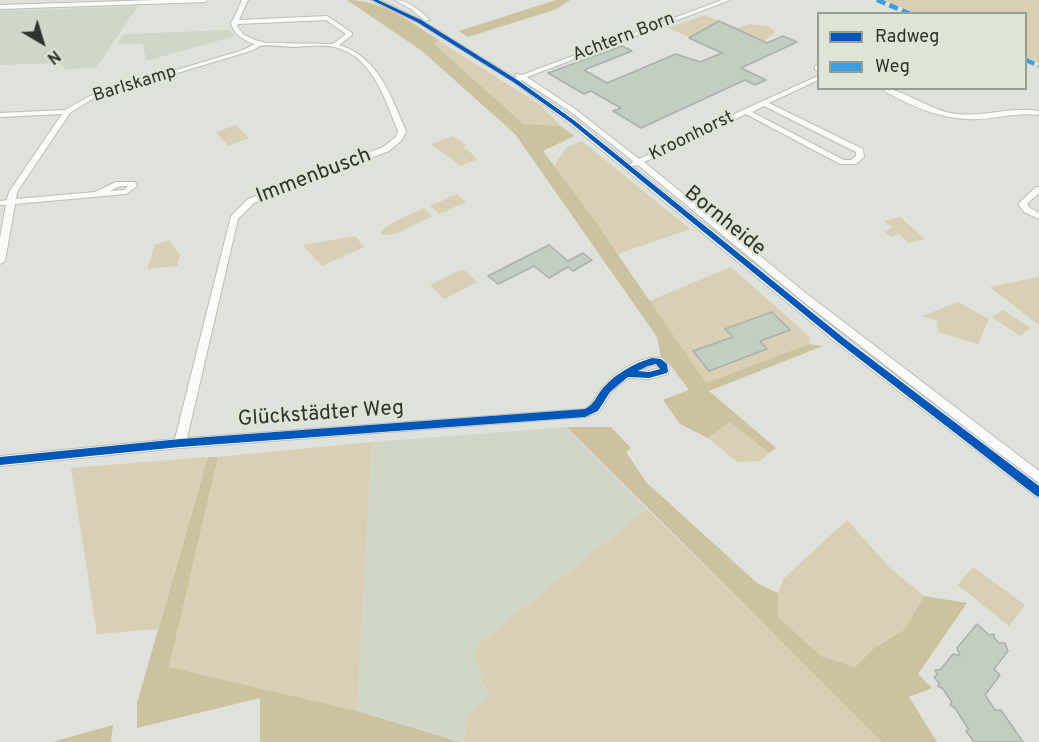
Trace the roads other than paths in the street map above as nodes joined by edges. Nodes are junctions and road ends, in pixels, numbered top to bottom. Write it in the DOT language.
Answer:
graph roads {
  1 [pos="90,0"];
  2 [pos="196,0"];
  3 [pos="205,0"];
  4 [pos="245,0"];
  5 [pos="374,0"];
  6 [pos="727,0"];
  7 [pos="50,2"];
  8 [pos="402,2"];
  9 [pos="0,5"];
  10 [pos="391,7"];
  11 [pos="234,22"];
  12 [pos="260,44"];
  13 [pos="335,45"];
  14 [pos="519,79"];
  15 [pos="817,79"];
  16 [pos="889,90"];
  17 [pos="763,103"];
  18 [pos="745,111"];
  19 [pos="67,112"];
  20 [pos="1039,113"];
  21 [pos="0,115"];
  22 [pos="606,147"];
  23 [pos="639,162"];
  24 [pos="629,166"];
  25 [pos="1039,189"];
  26 [pos="99,193"];
  27 [pos="10,202"];
  28 [pos="0,203"];
  29 [pos="1039,216"];
  30 [pos="0,261"];
  31 [pos="628,374"];
  32 [pos="180,443"];
  33 [pos="0,461"];
  34 [pos="0,467"];
  35 [pos="1039,478"];
  36 [pos="1039,492"];
  1 -- 7 [label="street"];
  2 -- 3 [label="street"];
  2 -- 7 [label="street"];
  4 -- 11 [label="street"];
  5 -- 10 [label="street, Bornheide"];
  6 -- 14 [label="street, Achtern Born"];
  7 -- 9 [label="street"];
  8 -- 10 [label="street"];
  8 -- 14 [label="street, Bornheide"];
  10 -- 14 [label="street, Bornheide"];
  11 -- 12 [label="street"];
  11 -- 13 [label="street"];
  12 -- 13 [label="street"];
  12 -- 19 [label="street, Barlskamp"];
  13 -- 32 [label="street, Immenbusch"];
  14 -- 22 [label="street, Bornheide"];
  14 -- 23 [label="street, Bornheide"];
  15 -- 17 [label="street, Kroonhorst"];
  16 -- 20 [label="street"];
  17 -- 18 [label="street, Kroonhorst"];
  17 -- 18 [label="street, Kroonhorst"];
  18 -- 23 [label="street, Kroonhorst"];
  19 -- 21 [label="street"];
  19 -- 27 [label="street, Barlskamp"];
  22 -- 23 [label="street"];
  22 -- 24 [label="street, Bornheide"];
  23 -- 24 [label="street, Kroonhorst"];
  23 -- 35 [label="street, Bornheide"];
  24 -- 36 [label="street, Bornheide"];
  25 -- 29 [label="street"];
  26 -- 27 [label="street"];
  27 -- 28 [label="street"];
  27 -- 30 [label="street, Barlskamp"];
  31 -- 32 [label="street, Glückstädter Weg"];
  32 -- 33 [label="street, Glückstädter Weg"];
  33 -- 34 [label="street"];
}
